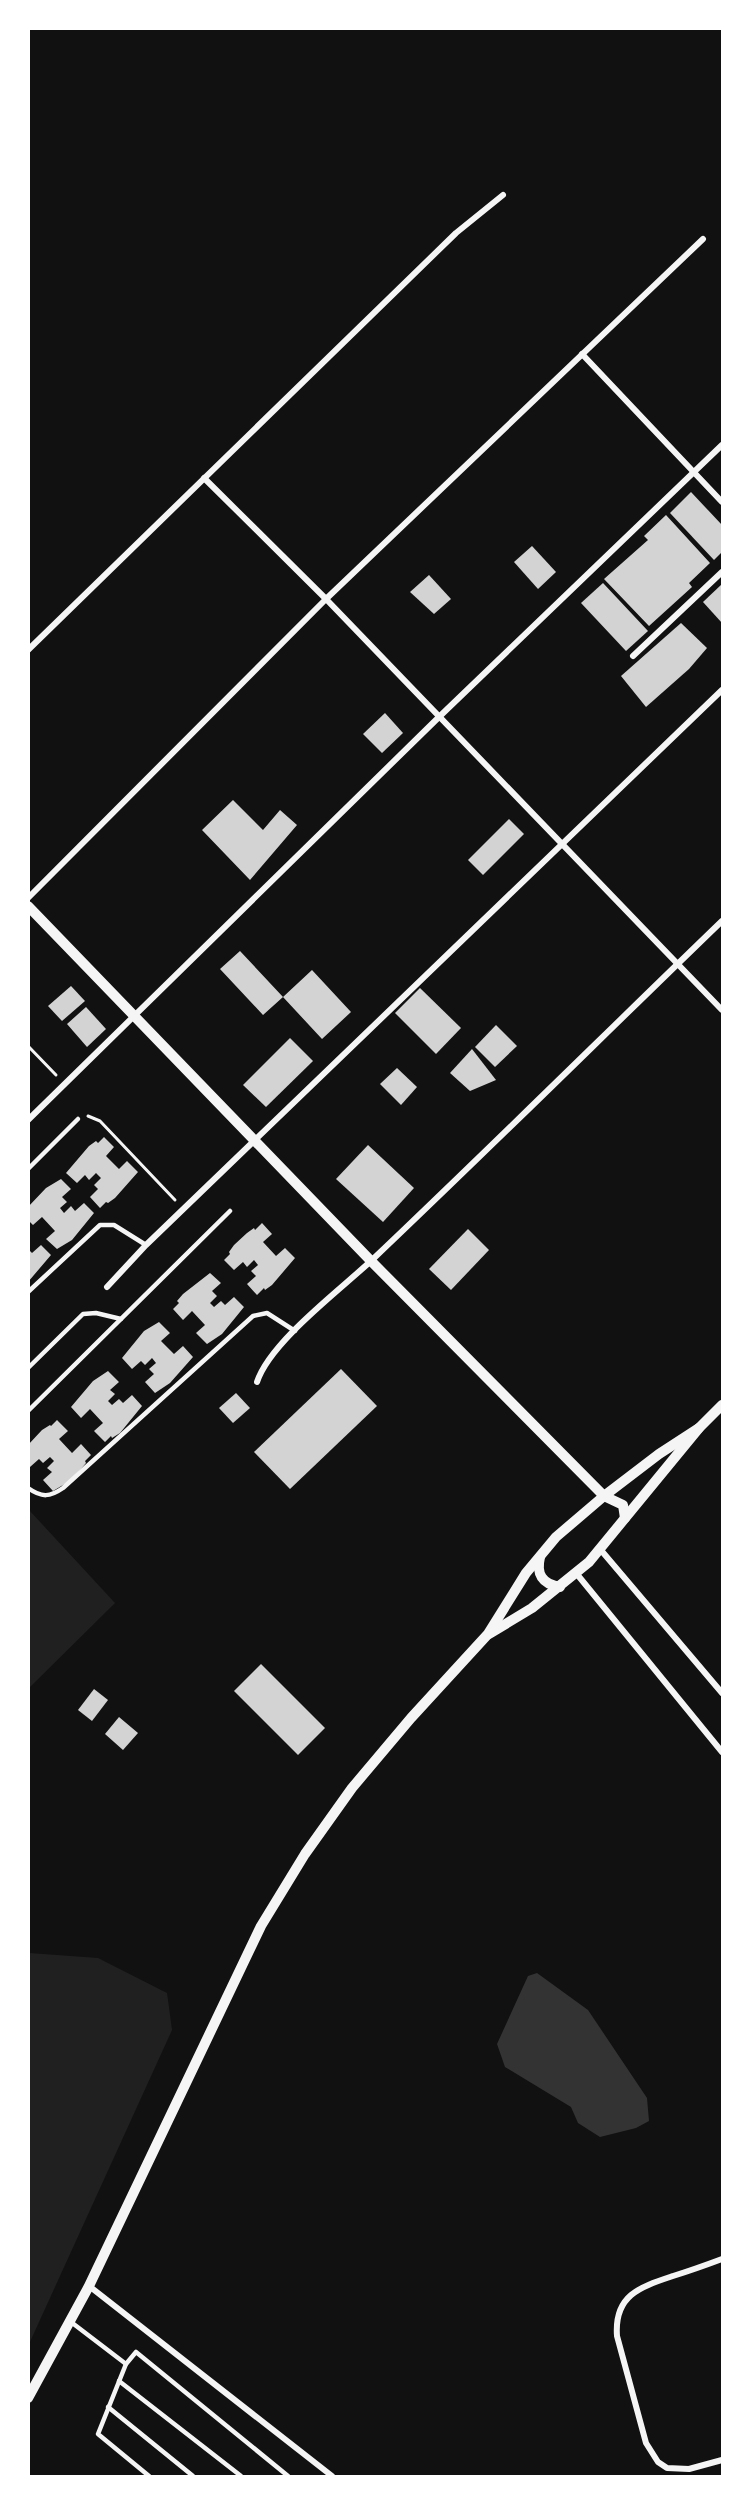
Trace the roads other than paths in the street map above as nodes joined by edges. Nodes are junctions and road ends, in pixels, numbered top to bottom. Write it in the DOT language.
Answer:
graph roads {
  1 [pos="503,195"];
  2 [pos="703,239"];
  3 [pos="582,354"];
  4 [pos="723,445"];
  5 [pos="694,472"];
  6 [pos="204,478"];
  7 [pos="723,502"];
  8 [pos="723,572"];
  9 [pos="326,599"];
  10 [pos="28,650"];
  11 [pos="633,656"];
  12 [pos="723,690"];
  13 [pos="440,717"];
  14 [pos="562,845"];
  15 [pos="28,898"];
  16 [pos="28,906"];
  17 [pos="723,921"];
  18 [pos="678,964"];
  19 [pos="723,1010"];
  20 [pos="135,1017"];
  21 [pos="78,1119"];
  22 [pos="28,1120"];
  23 [pos="256,1140"];
  24 [pos="28,1169"];
  25 [pos="230,1211"];
  26 [pos="146,1245"];
  27 [pos="371,1261"];
  28 [pos="107,1287"];
  29 [pos="28,1292"];
  30 [pos="121,1319"];
  31 [pos="295,1330"];
  32 [pos="28,1368"];
  33 [pos="257,1382"];
  34 [pos="723,1405"];
  35 [pos="28,1411"];
  36 [pos="699,1428"];
  37 [pos="28,1488"];
  38 [pos="604,1496"];
  39 [pos="625,1518"];
  40 [pos="600,1549"];
  41 [pos="540,1556"];
  42 [pos="576,1573"];
  43 [pos="560,1587"];
  44 [pos="488,1634"];
  45 [pos="723,1693"];
  46 [pos="723,1752"];
  47 [pos="723,2259"];
  48 [pos="89,2286"];
  49 [pos="71,2322"];
  50 [pos="126,2364"];
  51 [pos="119,2381"];
  52 [pos="28,2398"];
  53 [pos="108,2408"];
  54 [pos="723,2460"];
  55 [pos="149,2476"];
  56 [pos="193,2476"];
  57 [pos="241,2476"];
  58 [pos="288,2476"];
  59 [pos="332,2476"];
  1 -- 6 [label="street"];
  2 -- 3 [label="street"];
  3 -- 5 [label="street"];
  3 -- 9 [label="street"];
  4 -- 5 [label="street"];
  5 -- 7 [label="street"];
  5 -- 13 [label="street"];
  6 -- 9 [label="street"];
  6 -- 10 [label="street"];
  8 -- 11 [label="street"];
  9 -- 13 [label="street"];
  9 -- 15 [label="street"];
  12 -- 14 [label="street"];
  13 -- 14 [label="street"];
  13 -- 20 [label="street"];
  14 -- 18 [label="street"];
  14 -- 23 [label="street"];
  16 -- 20 [label="street"];
  17 -- 18 [label="street"];
  18 -- 19 [label="street"];
  18 -- 27 [label="street"];
  20 -- 22 [label="street"];
  20 -- 23 [label="street"];
  21 -- 24 [label="lane"];
  23 -- 26 [label="street"];
  23 -- 27 [label="street"];
  25 -- 30 [label="lane"];
  26 -- 28 [label="street"];
  26 -- 29 [label="lane"];
  27 -- 31 [label="street"];
  27 -- 38 [label="street"];
  30 -- 32 [label="lane"];
  30 -- 35 [label="lane"];
  31 -- 33 [label="street"];
  31 -- 37 [label="lane"];
  34 -- 36 [label="street"];
  36 -- 38 [label="street"];
  36 -- 39 [label="street"];
  38 -- 39 [label="street"];
  38 -- 41 [label="street"];
  39 -- 40 [label="street"];
  40 -- 42 [label="street"];
  40 -- 45 [label="street"];
  41 -- 43 [label="street"];
  41 -- 44 [label="street"];
  42 -- 43 [label="street"];
  42 -- 46 [label="street"];
  43 -- 44 [label="street"];
  44 -- 48 [label="street"];
  47 -- 54 [label="street"];
  48 -- 49 [label="street"];
  48 -- 59 [label="street"];
  49 -- 50 [label="lane"];
  49 -- 52 [label="street"];
  50 -- 51 [label="lane"];
  50 -- 58 [label="lane"];
  51 -- 53 [label="lane"];
  51 -- 57 [label="lane"];
  53 -- 55 [label="lane"];
  53 -- 56 [label="lane"];
}
